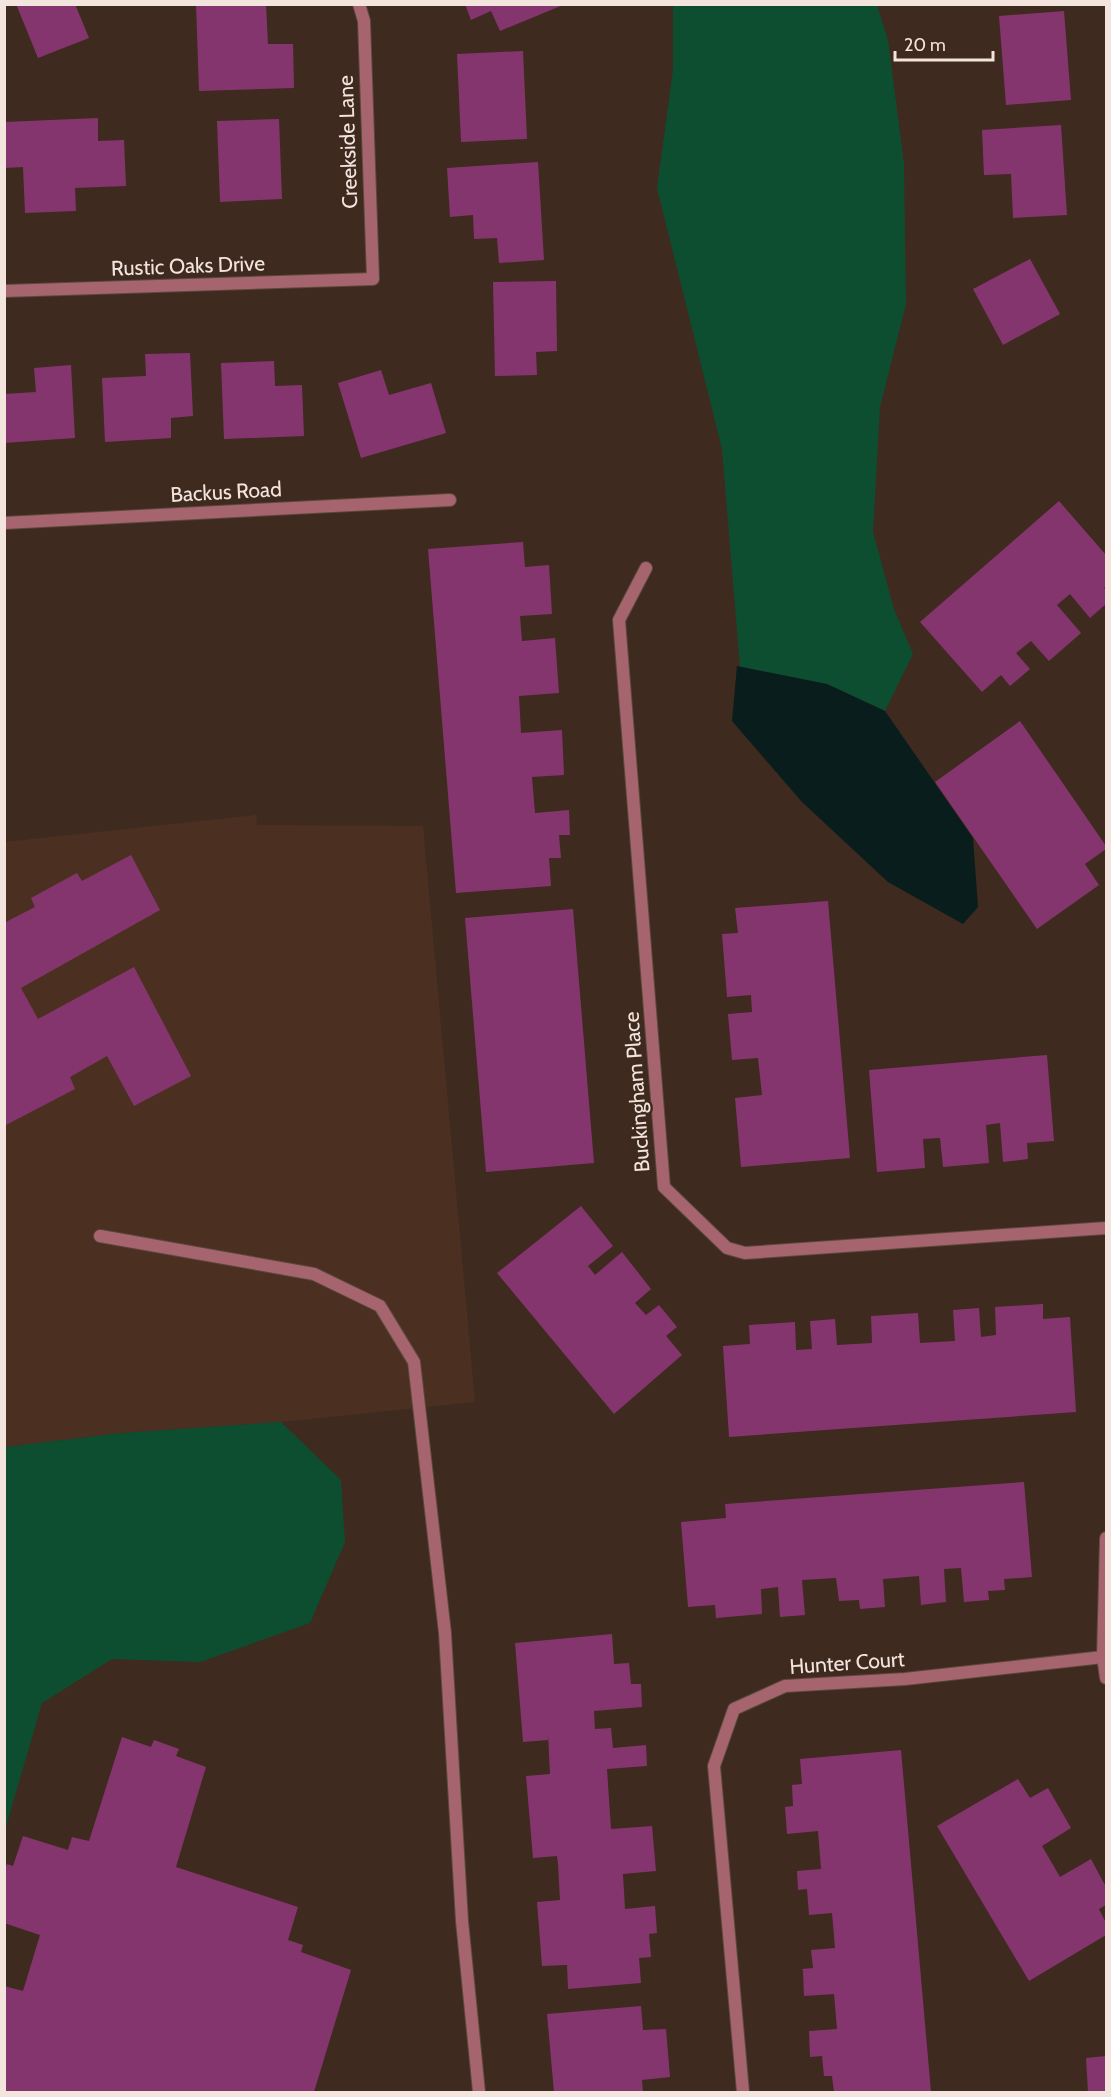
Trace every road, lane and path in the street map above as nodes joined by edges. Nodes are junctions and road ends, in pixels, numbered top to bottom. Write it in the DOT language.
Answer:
graph roads {
  1 [pos="359,4"];
  2 [pos="373,279"];
  3 [pos="4,291"];
  4 [pos="450,500"];
  5 [pos="4,523"];
  6 [pos="646,568"];
  7 [pos="1107,1228"];
  8 [pos="100,1236"];
  9 [pos="1107,1538"];
  10 [pos="1103,1657"];
  11 [pos="1107,1678"];
  12 [pos="479,2092"];
  13 [pos="743,2092"];
  1 -- 2 [label="street, Creekside Lane"];
  2 -- 3 [label="street, Rustic Oaks Drive"];
  4 -- 5 [label="street, Backus Road"];
  6 -- 7 [label="street, Buckingham Place"];
  8 -- 12 [label="street"];
  9 -- 10 [label="street"];
  10 -- 11 [label="street"];
  10 -- 13 [label="street, Hunter Court"];
}
